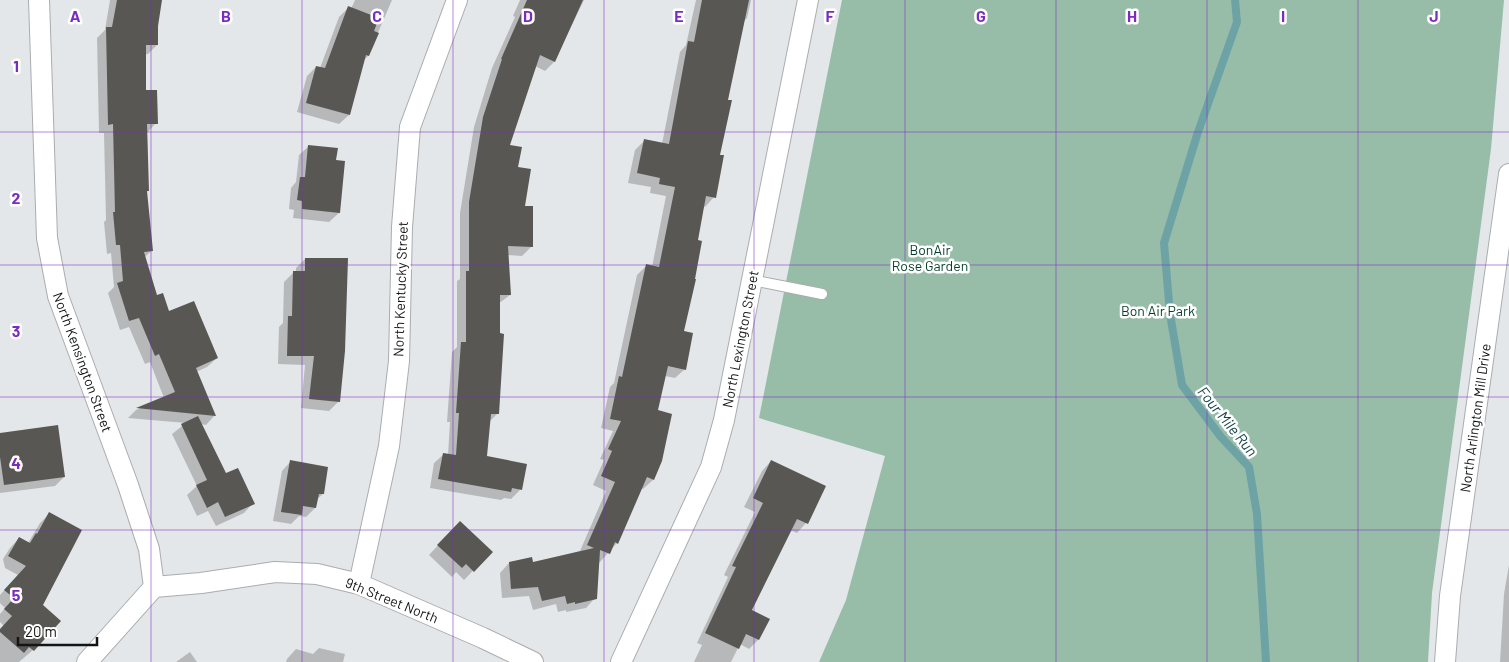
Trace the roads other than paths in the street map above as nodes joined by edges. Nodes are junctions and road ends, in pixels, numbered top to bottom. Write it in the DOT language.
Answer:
graph roads {
  1 [pos="39,0"];
  2 [pos="457,0"];
  3 [pos="808,0"];
  4 [pos="1509,174"];
  5 [pos="752,280"];
  6 [pos="822,294"];
  7 [pos="359,584"];
  8 [pos="154,587"];
  9 [pos="88,662"];
  10 [pos="533,662"];
  11 [pos="621,662"];
  12 [pos="1445,662"];
  1 -- 8 [label="street, North Kensington Street"];
  2 -- 7 [label="street, North Kentucky Street"];
  3 -- 5 [label="street, North Lexington Street"];
  4 -- 12 [label="street, North Arlington Mill Drive"];
  5 -- 6 [label="lane"];
  5 -- 11 [label="street, North Lexington Street"];
  7 -- 8 [label="street, 9th Street North"];
  7 -- 10 [label="street, 9th Street North"];
  8 -- 9 [label="street"];
}
